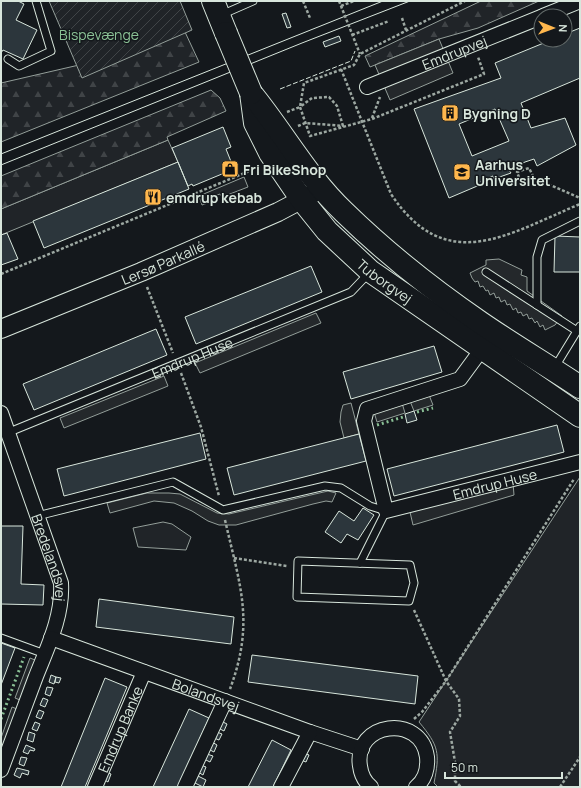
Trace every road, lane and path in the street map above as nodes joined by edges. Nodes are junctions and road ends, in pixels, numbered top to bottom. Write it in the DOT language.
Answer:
graph roads {
  1 [pos="36,1"];
  2 [pos="254,1"];
  3 [pos="303,1"];
  4 [pos="339,1"];
  5 [pos="354,1"];
  6 [pos="465,1"];
  7 [pos="580,1"];
  8 [pos="341,6"];
  9 [pos="562,8"];
  10 [pos="219,17"];
  11 [pos="310,18"];
  12 [pos="402,18"];
  13 [pos="533,20"];
  14 [pos="389,21"];
  15 [pos="406,30"];
  16 [pos="352,35"];
  17 [pos="473,44"];
  18 [pos="360,54"];
  19 [pos="8,59"];
  20 [pos="341,70"];
  21 [pos="367,87"];
  22 [pos="251,93"];
  23 [pos="300,107"];
  24 [pos="362,122"];
  25 [pos="305,123"];
  26 [pos="276,125"];
  27 [pos="343,126"];
  28 [pos="349,126"];
  29 [pos="261,166"];
  30 [pos="534,178"];
  31 [pos="322,189"];
  32 [pos="580,198"];
  33 [pos="302,200"];
  34 [pos="580,204"];
  35 [pos="580,221"];
  36 [pos="370,271"];
  37 [pos="141,272"];
  38 [pos="486,272"];
  39 [pos="1,274"];
  40 [pos="537,305"];
  41 [pos="1,329"];
  42 [pos="579,329"];
  43 [pos="482,349"];
  44 [pos="177,364"];
  45 [pos="553,369"];
  46 [pos="580,387"];
  47 [pos="1,413"];
  48 [pos="580,416"];
  49 [pos="7,433"];
  50 [pos="580,462"];
  51 [pos="223,510"];
  52 [pos="386,511"];
  53 [pos="37,516"];
  54 [pos="234,558"];
  55 [pos="360,563"];
  56 [pos="298,567"];
  57 [pos="408,601"];
  58 [pos="1,638"];
  59 [pos="51,638"];
  60 [pos="45,654"];
  61 [pos="144,672"];
  62 [pos="446,680"];
  63 [pos="225,701"];
  64 [pos="403,729"];
  65 [pos="310,732"];
  66 [pos="362,749"];
  67 [pos="580,757"];
  68 [pos="1,770"];
  69 [pos="419,786"];
  70 [pos="95,787"];
  71 [pos="185,787"];
  72 [pos="281,787"];
  73 [pos="371,787"];
  74 [pos="461,787"];
  75 [pos="560,787"];
  1 -- 19 [label="lane"];
  2 -- 10 [label="lane"];
  3 -- 11 [label="path"];
  4 -- 8 [label="path, bridge"];
  5 -- 8 [label="path"];
  6 -- 15 [label="path"];
  7 -- 9 [label="street, Emdrupvej"];
  8 -- 16 [label="path, bridge"];
  10 -- 22 [label="main road, Tuborgvej, bridge"];
  12 -- 15 [label="path"];
  13 -- 17 [label="street, Emdrupvej"];
  14 -- 16 [label="path"];
  15 -- 18 [label="path"];
  16 -- 18 [label="path, bridge"];
  17 -- 21 [label="street, Emdrupvej"];
  17 -- 24 [label="path"];
  18 -- 20 [label="path"];
  20 -- 23 [label="path"];
  20 -- 24 [label="path"];
  22 -- 26 [label="main road, Tuborgvej"];
  22 -- 33 [label="main road, Tuborgvej"];
  23 -- 25 [label="path"];
  23 -- 26 [label="path"];
  23 -- 27 [label="path"];
  24 -- 28 [label="path"];
  24 -- 34 [label="path"];
  25 -- 26 [label="path"];
  25 -- 27 [label="path"];
  25 -- 28 [label="path"];
  26 -- 31 [label="main road, Tuborgvej"];
  27 -- 28 [label="path"];
  29 -- 39 [label="path"];
  30 -- 30 [label="path"];
  30 -- 32 [label="path"];
  31 -- 33 [label="street, Lersø Parkallé"];
  31 -- 45 [label="main road, Tuborgvej"];
  33 -- 36 [label="main road, Tuborgvej"];
  33 -- 37 [label="street, Lersø Parkallé"];
  35 -- 40 [label="lane"];
  36 -- 43 [label="main road, Tuborgvej"];
  36 -- 44 [label="lane, Emdrup Huse"];
  37 -- 41 [label="street, Lersø Parkallé"];
  37 -- 44 [label="path"];
  38 -- 40 [label="lane"];
  40 -- 42 [label="lane"];
  42 -- 45 [label="lane"];
  43 -- 48 [label="main road, Tuborgvej"];
  43 -- 52 [label="street"];
  44 -- 49 [label="lane, Emdrup Huse"];
  44 -- 51 [label="path"];
  45 -- 46 [label="main road, Tuborgvej"];
  47 -- 49 [label="street, Bredelandsvej"];
  49 -- 53 [label="street, Bredelandsvej"];
  50 -- 52 [label="street, Emdrup Huse"];
  50 -- 62 [label="path"];
  51 -- 52 [label="lane"];
  51 -- 53 [label="lane"];
  51 -- 54 [label="path"];
  52 -- 55 [label="lane"];
  53 -- 59 [label="street, Bredelandsvej"];
  54 -- 56 [label="path"];
  54 -- 63 [label="path"];
  55 -- 56 [label="lane"];
  55 -- 57 [label="lane"];
  56 -- 57 [label="lane"];
  57 -- 62 [label="path"];
  58 -- 60 [label="lane"];
  59 -- 60 [label="street, Bredelandsvej"];
  59 -- 61 [label="street, Bolandsvej"];
  60 -- 68 [label="street, Bredelandsvej"];
  61 -- 63 [label="street, Bolandsvej"];
  61 -- 70 [label="street, Emdrup Banke"];
  62 -- 64 [label="path"];
  62 -- 74 [label="path"];
  63 -- 65 [label="street, Bolandsvej"];
  63 -- 71 [label="street"];
  64 -- 66 [label="street"];
  64 -- 69 [label="street"];
  65 -- 66 [label="street, Bolandsvej"];
  65 -- 72 [label="street"];
  66 -- 73 [label="street"];
  67 -- 75 [label="path"];
}
